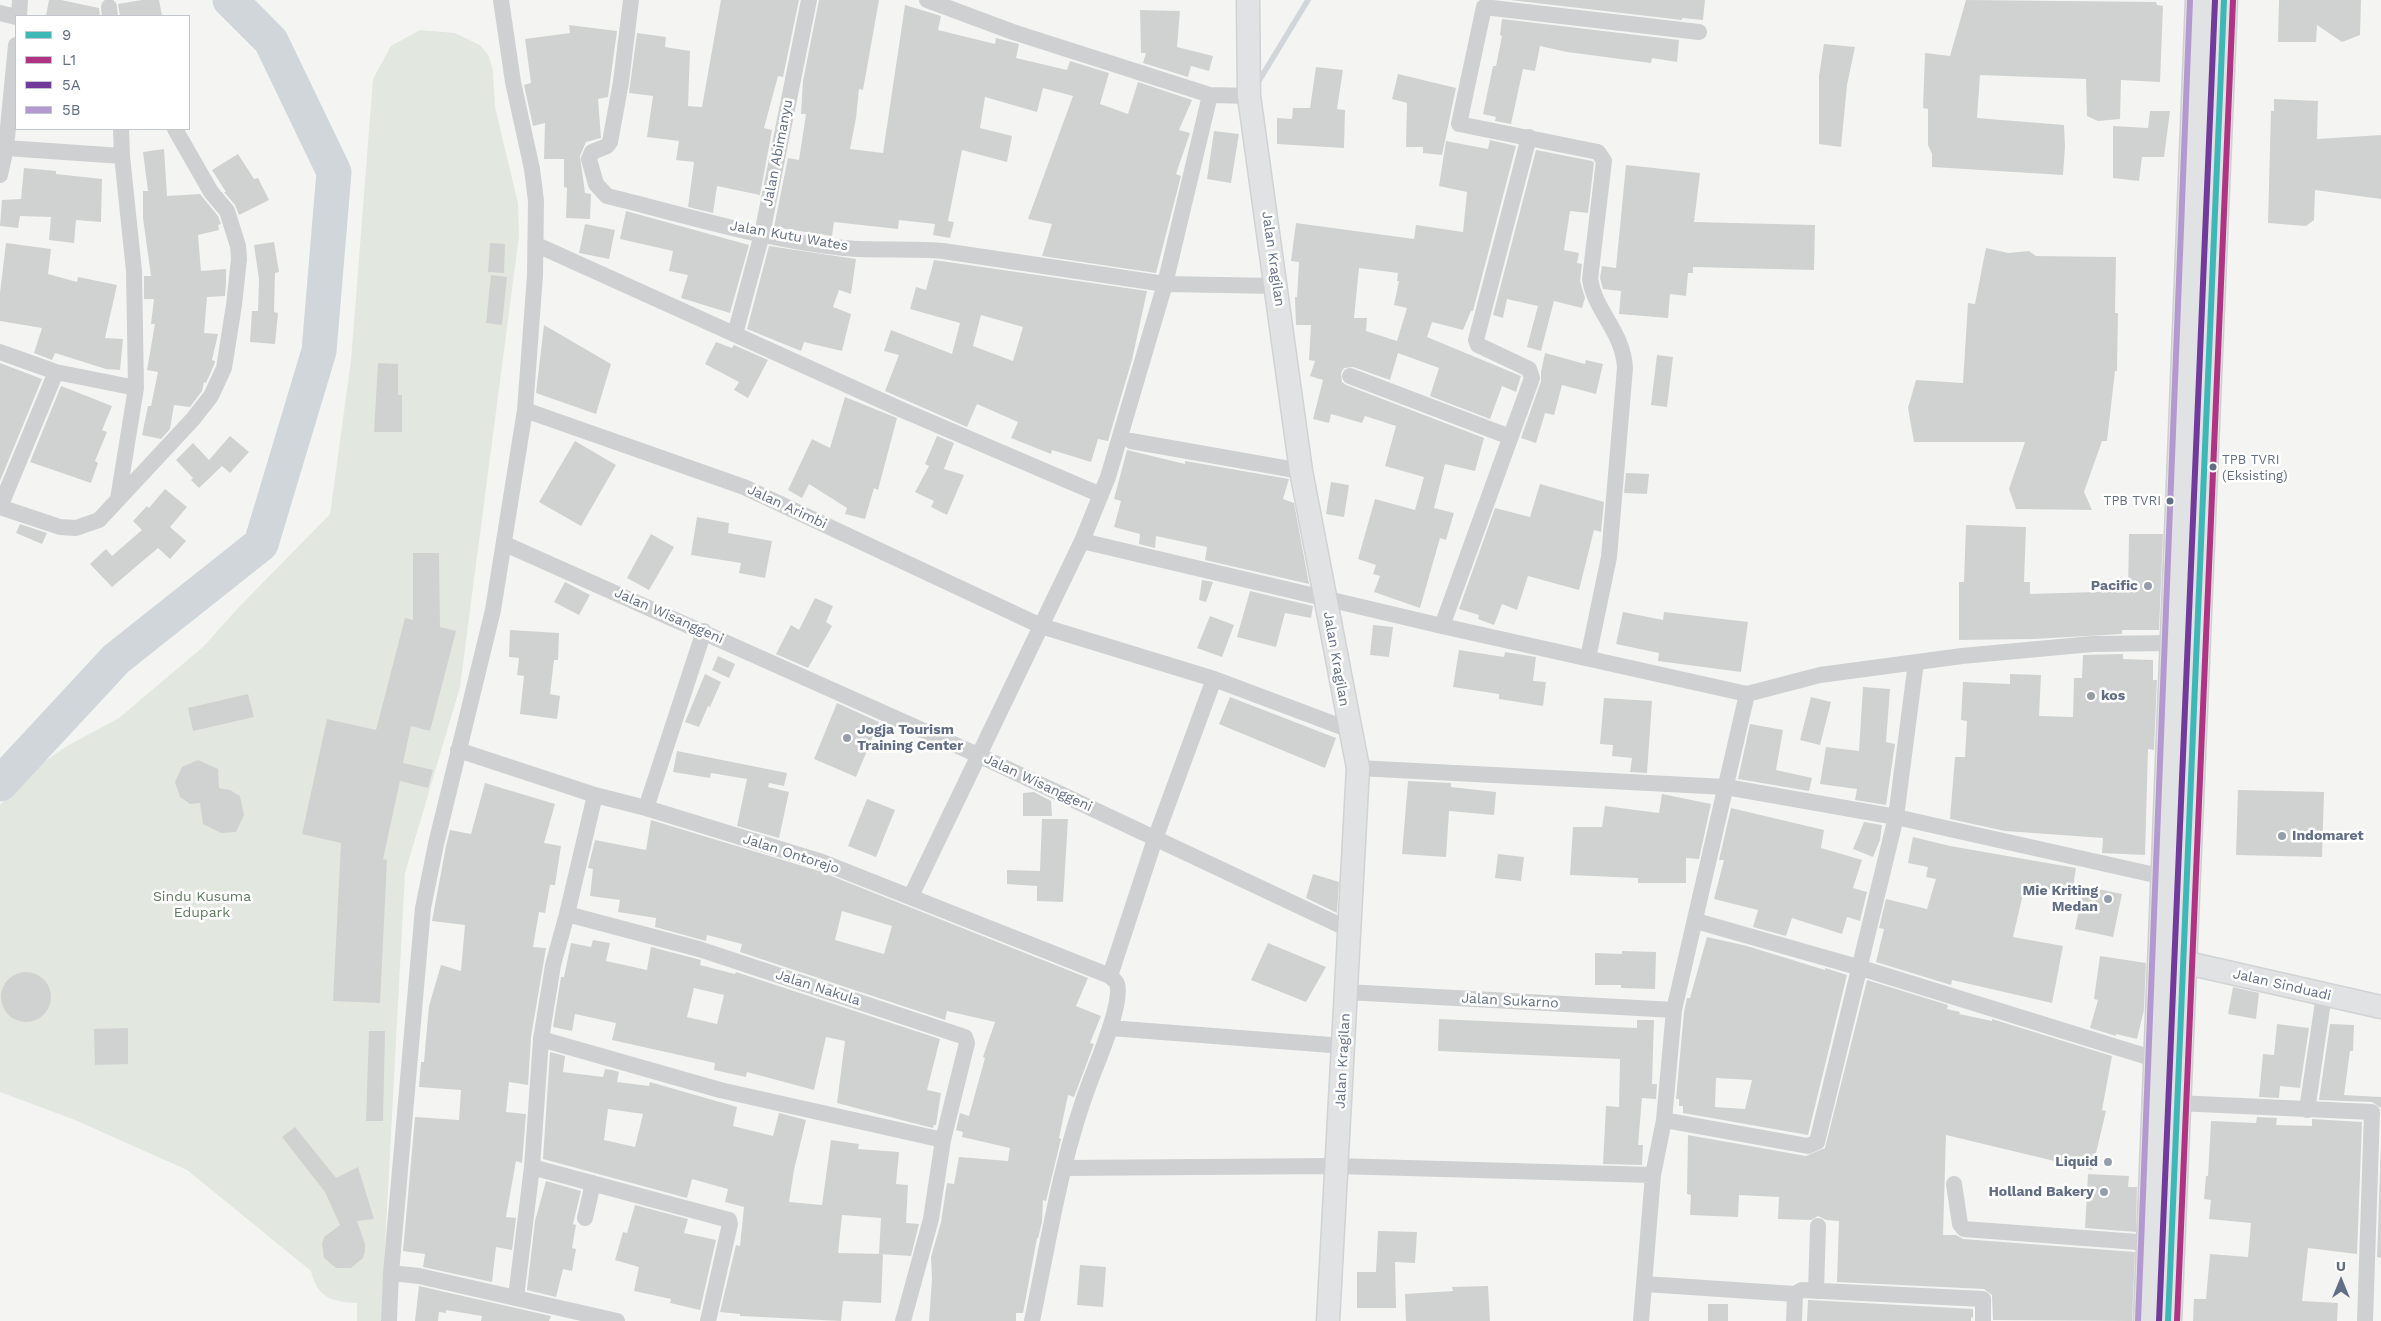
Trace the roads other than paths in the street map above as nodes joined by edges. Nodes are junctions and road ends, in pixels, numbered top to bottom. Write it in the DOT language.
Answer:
graph roads {
  1 [pos="20,0"];
  2 [pos="501,0"];
  3 [pos="631,0"];
  4 [pos="809,0"];
  5 [pos="927,0"];
  6 [pos="1248,0"];
  7 [pos="2199,0"];
  8 [pos="2224,0"];
  9 [pos="0,13"];
  10 [pos="18,15"];
  11 [pos="15,16"];
  12 [pos="1699,32"];
  13 [pos="15,55"];
  14 [pos="1210,95"];
  15 [pos="1249,96"];
  16 [pos="122,130"];
  17 [pos="176,130"];
  18 [pos="1529,137"];
  19 [pos="6,148"];
  20 [pos="122,156"];
  21 [pos="0,175"];
  22 [pos="762,234"];
  23 [pos="537,245"];
  24 [pos="1165,284"];
  25 [pos="1277,286"];
  26 [pos="735,334"];
  27 [pos="0,352"];
  28 [pos="56,372"];
  29 [pos="1350,376"];
  30 [pos="136,388"];
  31 [pos="524,410"];
  32 [pos="1510,437"];
  33 [pos="1131,441"];
  34 [pos="1301,471"];
  35 [pos="1101,495"];
  36 [pos="118,499"];
  37 [pos="0,507"];
  38 [pos="1082,541"];
  39 [pos="505,544"];
  40 [pos="1325,598"];
  41 [pos="1041,626"];
  42 [pos="1442,626"];
  43 [pos="704,631"];
  44 [pos="2174,643"];
  45 [pos="1588,658"];
  46 [pos="1916,662"];
  47 [pos="1214,679"];
  48 [pos="1747,694"];
  49 [pos="1350,730"];
  50 [pos="458,750"];
  51 [pos="978,755"];
  52 [pos="1358,768"];
  53 [pos="1726,787"];
  54 [pos="595,796"];
  55 [pos="646,808"];
  56 [pos="1896,817"];
  57 [pos="1155,839"];
  58 [pos="2164,877"];
  59 [pos="911,896"];
  60 [pos="568,914"];
  61 [pos="1696,921"];
  62 [pos="1350,930"];
  63 [pos="2183,962"];
  64 [pos="1861,968"];
  65 [pos="1112,978"];
  66 [pos="1346,992"];
  67 [pos="2324,994"];
  68 [pos="2381,1007"];
  69 [pos="1674,1010"];
  70 [pos="1110,1028"];
  71 [pos="540,1040"];
  72 [pos="1344,1046"];
  73 [pos="2158,1060"];
  74 [pos="2177,1103"];
  75 [pos="2307,1110"];
  76 [pos="1664,1120"];
  77 [pos="943,1140"];
  78 [pos="1337,1166"];
  79 [pos="532,1167"];
  80 [pos="1064,1168"];
  81 [pos="1653,1175"];
  82 [pos="593,1183"];
  83 [pos="1954,1184"];
  84 [pos="585,1218"];
  85 [pos="1818,1226"];
  86 [pos="2151,1243"];
  87 [pos="391,1273"];
  88 [pos="1645,1284"];
  89 [pos="1816,1291"];
  90 [pos="1795,1294"];
  91 [pos="516,1297"];
  92 [pos="2162,1320"];
  93 [pos="389,1321"];
  94 [pos="616,1321"];
  95 [pos="708,1321"];
  96 [pos="903,1321"];
  97 [pos="1032,1321"];
  98 [pos="1328,1321"];
  99 [pos="1641,1321"];
  100 [pos="1794,1321"];
  101 [pos="1983,1321"];
  102 [pos="2365,1321"];
  1 -- 10 [label="street"];
  2 -- 23 [label="street"];
  3 -- 22 [label="street, Jalan Kutu Wates"];
  4 -- 22 [label="street, Jalan Abimanyu"];
  5 -- 14 [label="street"];
  6 -- 15 [label="street, Jalan Kragilan"];
  7 -- 44 [label="main road"];
  8 -- 63 [label="main road"];
  9 -- 11 [label="street"];
  12 -- 18 [label="street"];
  13 -- 19 [label="street"];
  14 -- 15 [label="street"];
  14 -- 24 [label="street"];
  15 -- 25 [label="street, Jalan Kragilan"];
  16 -- 20 [label="street"];
  17 -- 36 [label="street"];
  18 -- 32 [label="street"];
  18 -- 45 [label="street"];
  19 -- 20 [label="street"];
  19 -- 21 [label="street"];
  20 -- 30 [label="street"];
  22 -- 24 [label="street, Jalan Kutu Wates"];
  22 -- 26 [label="street, Jalan Abimanyu"];
  23 -- 26 [label="street"];
  23 -- 31 [label="street"];
  24 -- 25 [label="street, Jalan Kutu Wates"];
  24 -- 35 [label="street"];
  25 -- 34 [label="street, Jalan Kragilan"];
  26 -- 35 [label="street"];
  27 -- 28 [label="street"];
  28 -- 30 [label="street"];
  28 -- 37 [label="street"];
  29 -- 32 [label="street"];
  30 -- 36 [label="street"];
  31 -- 39 [label="street"];
  31 -- 41 [label="street, Jalan Arimbi"];
  32 -- 42 [label="street"];
  33 -- 34 [label="street"];
  34 -- 40 [label="street, Jalan Kragilan"];
  35 -- 38 [label="street"];
  36 -- 37 [label="street"];
  38 -- 40 [label="street"];
  38 -- 41 [label="street"];
  39 -- 43 [label="street, Jalan Wisanggeni"];
  39 -- 50 [label="street"];
  40 -- 42 [label="street"];
  40 -- 49 [label="street, Jalan Kragilan"];
  41 -- 47 [label="street, Jalan Arimbi"];
  41 -- 51 [label="street"];
  42 -- 45 [label="street"];
  43 -- 51 [label="street, Jalan Wisanggeni"];
  43 -- 55 [label="street"];
  44 -- 46 [label="street"];
  44 -- 58 [label="main road"];
  45 -- 48 [label="street"];
  46 -- 48 [label="street"];
  46 -- 56 [label="street"];
  47 -- 49 [label="street, Jalan Arimbi"];
  47 -- 57 [label="street"];
  48 -- 53 [label="street"];
  49 -- 52 [label="street, Jalan Kragilan"];
  50 -- 54 [label="street, Jalan Ontorejo"];
  50 -- 87 [label="street"];
  51 -- 57 [label="street, Jalan Wisanggeni"];
  51 -- 59 [label="street"];
  52 -- 53 [label="street"];
  52 -- 62 [label="street, Jalan Kragilan"];
  53 -- 56 [label="street"];
  53 -- 61 [label="street"];
  54 -- 55 [label="street, Jalan Ontorejo"];
  54 -- 60 [label="street"];
  55 -- 59 [label="street, Jalan Ontorejo"];
  56 -- 58 [label="street"];
  56 -- 64 [label="street"];
  57 -- 62 [label="street, Jalan Wisanggeni"];
  57 -- 65 [label="street"];
  58 -- 73 [label="main road"];
  59 -- 65 [label="street, Jalan Ontorejo"];
  60 -- 71 [label="street"];
  60 -- 77 [label="street, Jalan Nakula"];
  61 -- 64 [label="street"];
  61 -- 69 [label="street"];
  62 -- 66 [label="street, Jalan Kragilan"];
  63 -- 67 [label="street, Jalan Sinduadi"];
  63 -- 74 [label="main road"];
  64 -- 73 [label="street"];
  64 -- 76 [label="street"];
  65 -- 70 [label="street"];
  66 -- 69 [label="street, Jalan Sukarno"];
  66 -- 72 [label="street, Jalan Kragilan"];
  67 -- 68 [label="street, Jalan Sinduadi"];
  67 -- 75 [label="street"];
  69 -- 76 [label="street"];
  70 -- 72 [label="street"];
  70 -- 80 [label="street"];
  71 -- 77 [label="street"];
  71 -- 79 [label="street"];
  72 -- 78 [label="street, Jalan Kragilan"];
  73 -- 86 [label="main road"];
  74 -- 75 [label="street"];
  74 -- 92 [label="main road"];
  75 -- 102 [label="street"];
  76 -- 81 [label="street"];
  77 -- 96 [label="street"];
  78 -- 80 [label="street"];
  78 -- 81 [label="street"];
  78 -- 98 [label="street, Jalan Kragilan"];
  79 -- 82 [label="street"];
  79 -- 91 [label="street"];
  80 -- 97 [label="street"];
  81 -- 88 [label="street"];
  82 -- 84 [label="street"];
  82 -- 95 [label="street"];
  83 -- 86 [label="street"];
  85 -- 89 [label="street"];
  86 -- 92 [label="main road"];
  87 -- 91 [label="street"];
  87 -- 93 [label="street"];
  88 -- 90 [label="street"];
  88 -- 99 [label="street"];
  89 -- 90 [label="street"];
  89 -- 101 [label="street"];
  90 -- 100 [label="street"];
  91 -- 94 [label="street"];
}
